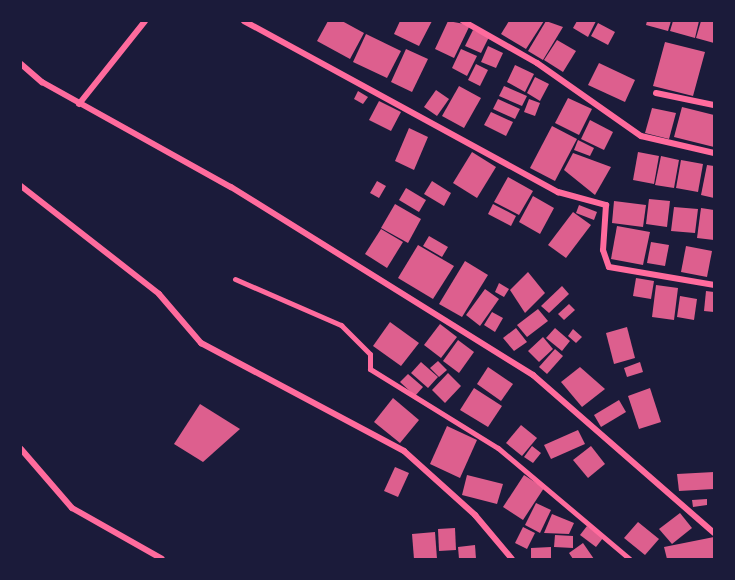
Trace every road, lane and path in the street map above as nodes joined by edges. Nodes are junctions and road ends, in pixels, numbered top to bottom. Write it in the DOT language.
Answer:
graph roads {
  1 [pos="145,21"];
  2 [pos="244,21"];
  3 [pos="463,21"];
  4 [pos="21,64"];
  5 [pos="656,93"];
  6 [pos="80,104"];
  7 [pos="714,105"];
  8 [pos="714,153"];
  9 [pos="21,186"];
  10 [pos="235,279"];
  11 [pos="714,285"];
  12 [pos="21,449"];
  13 [pos="714,533"];
  14 [pos="162,559"];
  15 [pos="512,559"];
  16 [pos="630,559"];
  1 -- 6 [label="street"];
  2 -- 11 [label="street"];
  3 -- 8 [label="street"];
  4 -- 6 [label="street"];
  5 -- 7 [label="street"];
  6 -- 13 [label="street"];
  9 -- 15 [label="street"];
  10 -- 16 [label="street"];
  12 -- 14 [label="street"];
}
